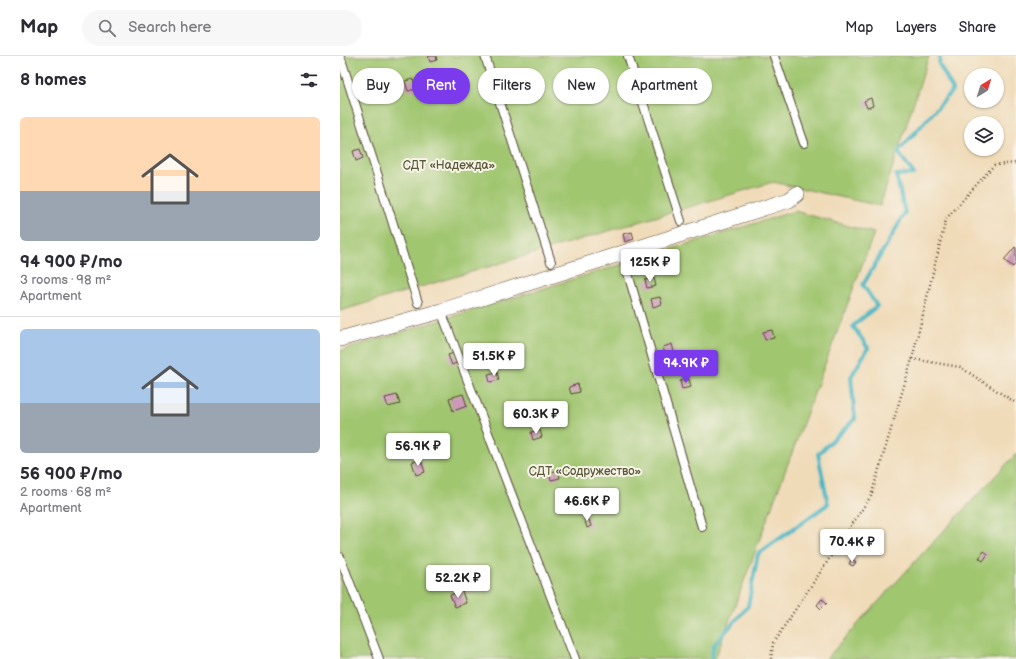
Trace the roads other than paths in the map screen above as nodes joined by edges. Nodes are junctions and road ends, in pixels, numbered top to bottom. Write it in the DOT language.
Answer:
graph roads {
  1 [pos="340,56"];
  2 [pos="485,56"];
  3 [pos="628,56"];
  4 [pos="774,56"];
  5 [pos="804,144"];
  6 [pos="797,194"];
  7 [pos="681,221"];
  8 [pos="622,253"];
  9 [pos="551,262"];
  10 [pos="418,303"];
  11 [pos="441,311"];
  12 [pos="340,339"];
  13 [pos="702,526"];
  14 [pos="340,557"];
  15 [pos="379,659"];
  16 [pos="574,659"];
  1 -- 10 [label="lane"];
  2 -- 9 [label="lane"];
  3 -- 7 [label="lane"];
  4 -- 5 [label="lane"];
  6 -- 8 [label="street"];
  8 -- 11 [label="street"];
  8 -- 13 [label="lane"];
  11 -- 12 [label="street"];
  11 -- 16 [label="lane"];
  14 -- 15 [label="lane"];
}
